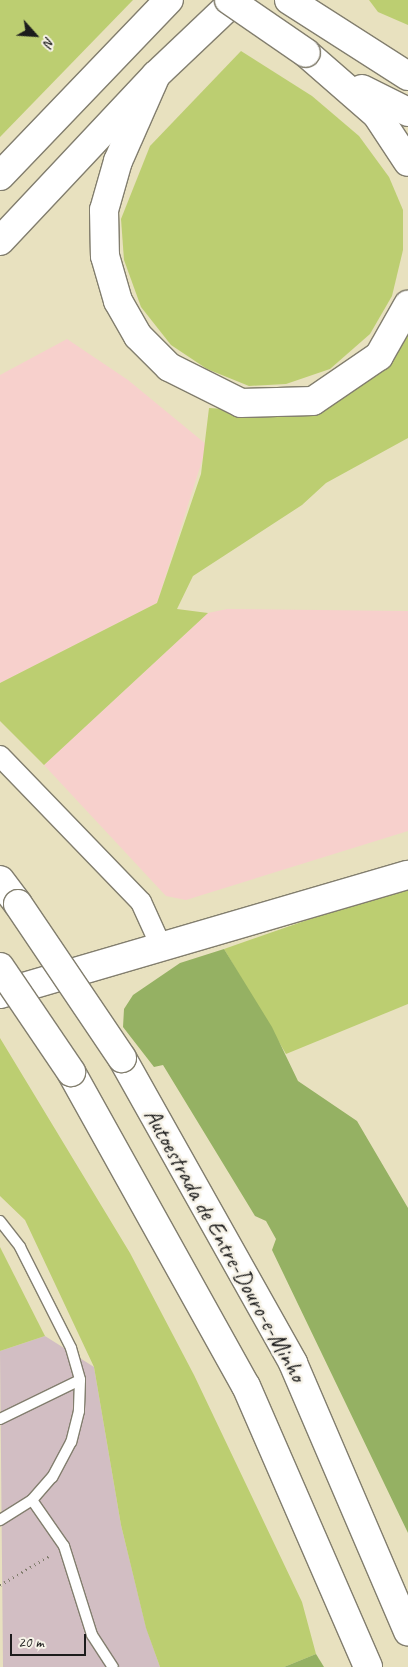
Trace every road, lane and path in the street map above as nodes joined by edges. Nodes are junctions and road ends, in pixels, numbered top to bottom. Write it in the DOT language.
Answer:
graph roads {
  1 [pos="169,0"];
  2 [pos="229,0"];
  3 [pos="235,0"];
  4 [pos="288,0"];
  5 [pos="306,53"];
  6 [pos="156,76"];
  7 [pos="408,76"];
  8 [pos="408,112"];
  9 [pos="408,162"];
  10 [pos="0,176"];
  11 [pos="0,241"];
  12 [pos="408,305"];
  13 [pos="0,756"];
  14 [pos="408,875"];
  15 [pos="0,880"];
  16 [pos="161,946"];
  17 [pos="0,967"];
  18 [pos="0,994"];
  19 [pos="0,1221"];
  20 [pos="80,1380"];
  21 [pos="0,1419"];
  22 [pos="32,1500"];
  23 [pos="0,1520"];
  24 [pos="64,1546"];
  25 [pos="0,1585"];
  26 [pos="408,1631"];
  27 [pos="113,1667"];
  28 [pos="368,1667"];
  1 -- 10 [label="main road"];
  2 -- 5 [label="main road, bridge"];
  3 -- 6 [label="main road"];
  4 -- 7 [label="main road"];
  5 -- 8 [label="main road"];
  5 -- 9 [label="main road"];
  6 -- 11 [label="main road"];
  6 -- 12 [label="main road"];
  13 -- 16 [label="street"];
  14 -- 16 [label="main road"];
  15 -- 26 [label="main road, Autoestrada de Entre-Douro-e-Minho, bridge"];
  16 -- 18 [label="main road"];
  17 -- 28 [label="main road, Autoestrada de Entre-Douro-e-Minho, bridge"];
  19 -- 20 [label="lane"];
  20 -- 21 [label="lane"];
  20 -- 22 [label="lane"];
  22 -- 23 [label="lane"];
  22 -- 24 [label="lane"];
  24 -- 25 [label="path"];
  24 -- 27 [label="lane"];
}
